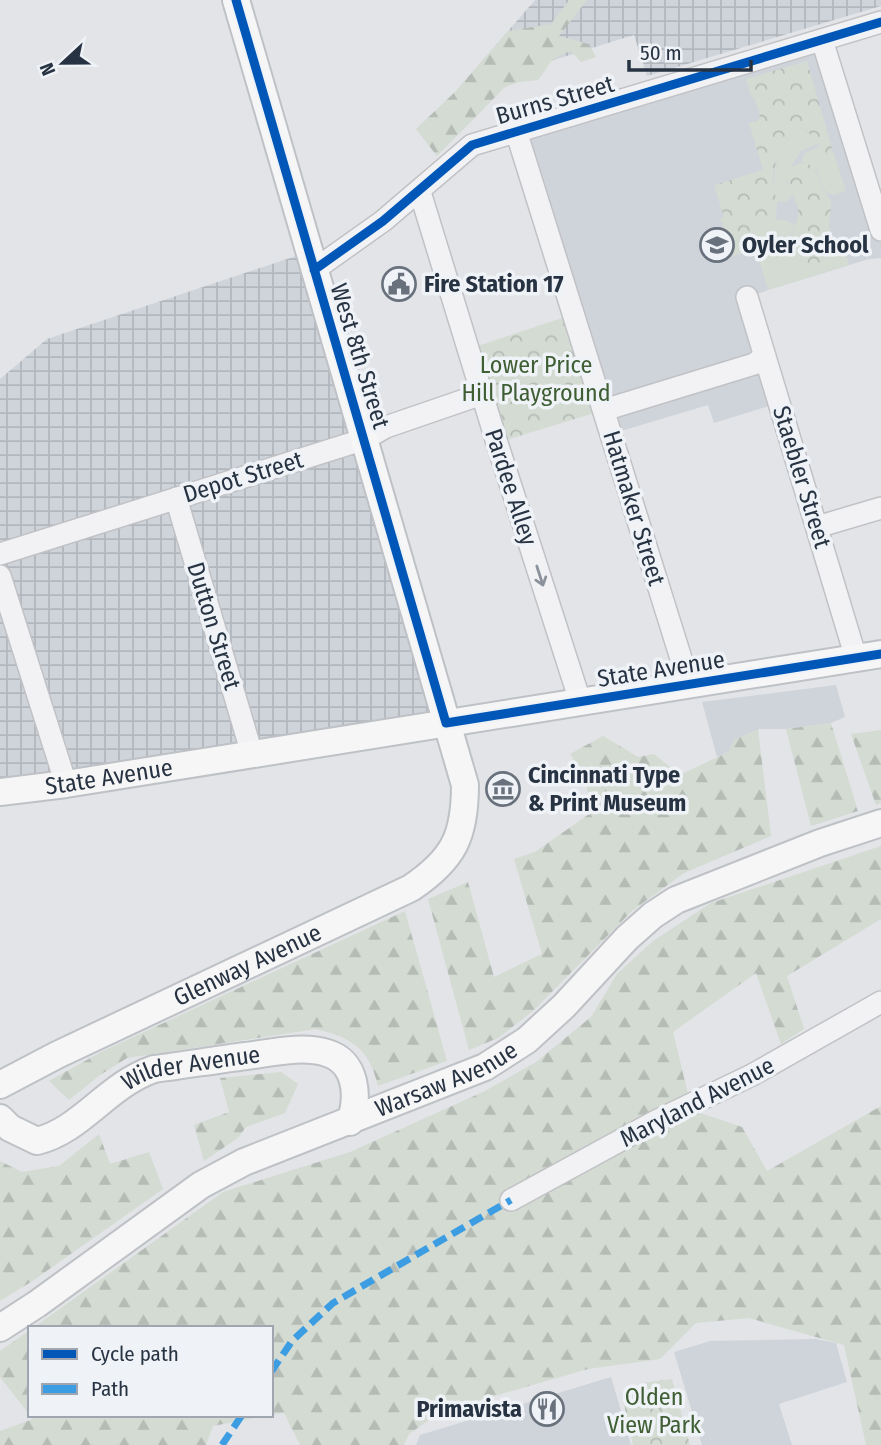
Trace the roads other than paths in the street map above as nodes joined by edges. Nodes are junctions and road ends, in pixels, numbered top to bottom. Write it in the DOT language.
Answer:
graph roads {
  1 [pos="236,0"];
  2 [pos="881,22"];
  3 [pos="822,40"];
  4 [pos="516,131"];
  5 [pos="420,192"];
  6 [pos="881,230"];
  7 [pos="312,260"];
  8 [pos="747,297"];
  9 [pos="765,356"];
  10 [pos="482,394"];
  11 [pos="604,410"];
  12 [pos="365,439"];
  13 [pos="176,498"];
  14 [pos="881,508"];
  15 [pos="817,527"];
  16 [pos="0,554"];
  17 [pos="0,576"];
  18 [pos="868,656"];
  19 [pos="689,684"];
  20 [pos="580,701"];
  21 [pos="446,723"];
  22 [pos="252,754"];
  23 [pos="66,784"];
  24 [pos="0,792"];
  25 [pos="465,815"];
  26 [pos="881,823"];
  27 [pos="881,1002"];
  28 [pos="0,1085"];
  29 [pos="0,1118"];
  30 [pos="350,1122"];
  31 [pos="511,1200"];
  32 [pos="0,1328"];
  1 -- 7 [label="main road, West 8th Street"];
  2 -- 3 [label="street, Burns Street"];
  3 -- 4 [label="street, Burns Street"];
  3 -- 6 [label="street"];
  4 -- 5 [label="street, Burns Street"];
  4 -- 11 [label="street, Hatmaker Street"];
  5 -- 7 [label="street, Burns Street"];
  5 -- 10 [label="street, Pardee Alley"];
  7 -- 12 [label="main road, West 8th Street"];
  8 -- 9 [label="street, Staebler Street"];
  9 -- 11 [label="street"];
  9 -- 15 [label="street, Staebler Street"];
  10 -- 12 [label="street, Depot Street"];
  10 -- 20 [label="street, Pardee Alley, one-way"];
  11 -- 19 [label="street, Hatmaker Street"];
  12 -- 13 [label="street, Depot Street"];
  12 -- 21 [label="main road, West 8th Street"];
  13 -- 16 [label="street, Depot Street"];
  13 -- 22 [label="street, Dutton Street"];
  14 -- 15 [label="street"];
  15 -- 18 [label="street, Staebler Street"];
  17 -- 23 [label="street"];
  18 -- 19 [label="main road, State Avenue"];
  19 -- 20 [label="main road, State Avenue"];
  20 -- 21 [label="main road, State Avenue"];
  21 -- 22 [label="main road, State Avenue"];
  21 -- 25 [label="main road, West 8th Street"];
  22 -- 23 [label="main road, State Avenue"];
  23 -- 24 [label="main road, State Avenue"];
  25 -- 28 [label="main road, Glenway Avenue"];
  26 -- 30 [label="main road, Warsaw Avenue"];
  27 -- 31 [label="street, Maryland Avenue"];
  29 -- 30 [label="main road, Wilder Avenue"];
  30 -- 32 [label="main road, Warsaw Avenue"];
}
